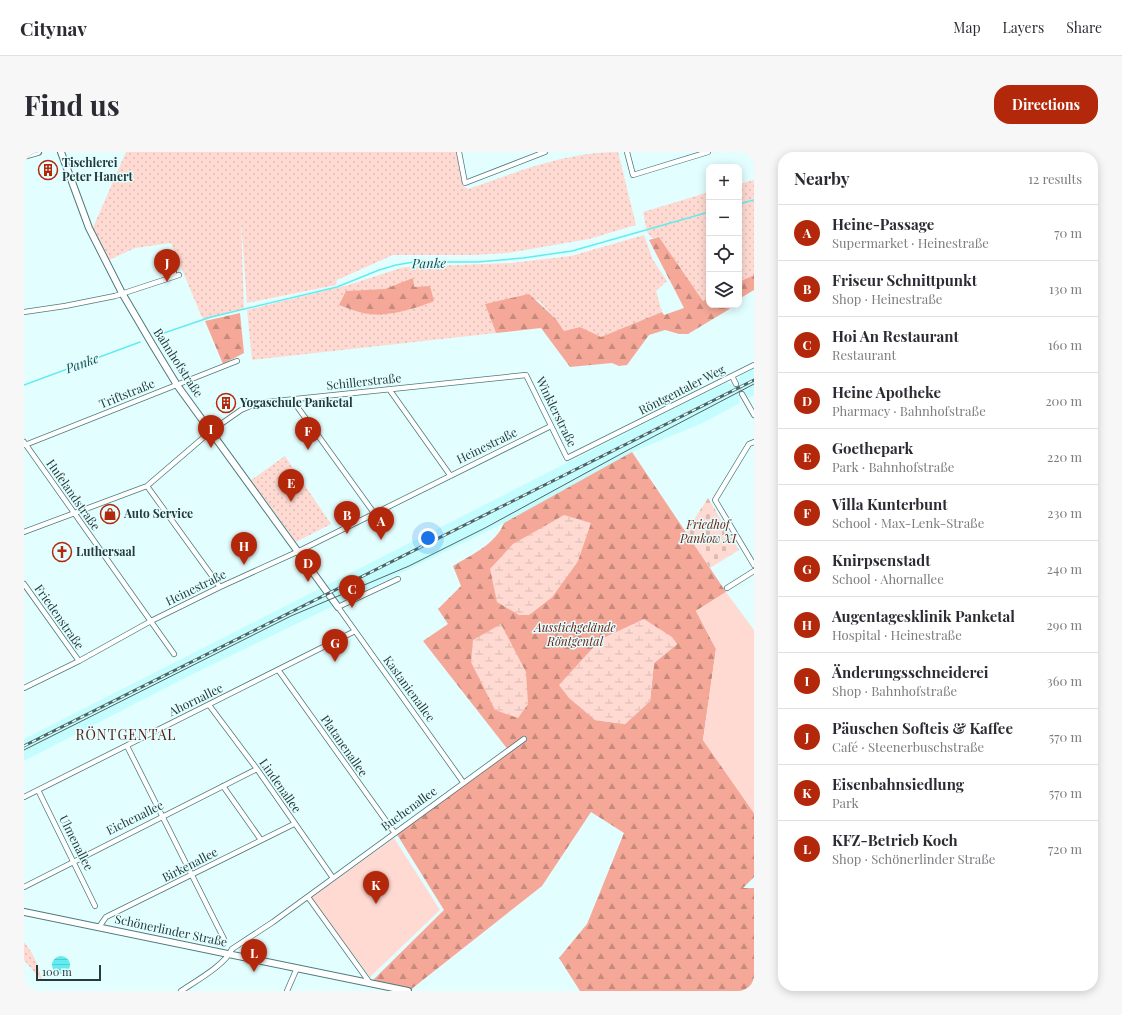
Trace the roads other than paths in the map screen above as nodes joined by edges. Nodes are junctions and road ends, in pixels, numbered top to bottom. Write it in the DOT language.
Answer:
graph roads {
  1 [pos="38,152"];
  2 [pos="61,152"];
  3 [pos="459,152"];
  4 [pos="545,152"];
  5 [pos="627,152"];
  6 [pos="708,152"];
  7 [pos="24,156"];
  8 [pos="173,254"];
  9 [pos="122,293"];
  10 [pos="24,312"];
  11 [pos="237,361"];
  12 [pos="754,365"];
  13 [pos="526,375"];
  14 [pos="732,376"];
  15 [pos="736,384"];
  16 [pos="177,385"];
  17 [pos="389,389"];
  18 [pos="742,394"];
  19 [pos="295,400"];
  20 [pos="754,415"];
  21 [pos="551,426"];
  22 [pos="211,431"];
  23 [pos="754,442"];
  24 [pos="25,444"];
  25 [pos="568,458"];
  26 [pos="450,475"];
  27 [pos="147,486"];
  28 [pos="73,513"];
  29 [pos="374,513"];
  30 [pos="24,532"];
  31 [pos="298,552"];
  32 [pos="754,565"];
  33 [pos="754,571"];
  34 [pos="398,579"];
  35 [pos="24,584"];
  36 [pos="220,587"];
  37 [pos="727,588"];
  38 [pos="338,607"];
  39 [pos="151,621"];
  40 [pos="355,631"];
  41 [pos="174,654"];
  42 [pos="78,661"];
  43 [pos="279,671"];
  44 [pos="24,688"];
  45 [pos="209,705"];
  46 [pos="524,739"];
  47 [pos="127,746"];
  48 [pos="256,769"];
  49 [pos="463,782"];
  50 [pos="223,786"];
  51 [pos="38,790"];
  52 [pos="24,797"];
  53 [pos="162,816"];
  54 [pos="294,824"];
  55 [pos="394,832"];
  56 [pos="261,840"];
  57 [pos="74,860"];
  58 [pos="191,876"];
  59 [pos="333,878"];
  60 [pos="24,887"];
  61 [pos="308,897"];
  62 [pos="95,906"];
  63 [pos="24,912"];
  64 [pos="99,927"];
  65 [pos="224,939"];
  66 [pos="230,954"];
  67 [pos="297,968"];
  68 [pos="370,983"];
  69 [pos="181,991"];
  70 [pos="287,991"];
  71 [pos="408,991"];
  1 -- 7 [label="street"];
  2 -- 9 [label="street, Bahnhofstraße"];
  3 -- 4 [label="street"];
  5 -- 6 [label="street"];
  8 -- 9 [label="street"];
  9 -- 10 [label="street"];
  9 -- 16 [label="street, Bahnhofstraße"];
  11 -- 16 [label="street, Triftstraße"];
  12 -- 14 [label="street, Röntgentaler Weg"];
  13 -- 17 [label="street, Schillerstraße"];
  13 -- 21 [label="street, Winklerstraße"];
  14 -- 15 [label="street"];
  14 -- 25 [label="street, Röntgentaler Weg"];
  16 -- 22 [label="street, Bahnhofstraße"];
  16 -- 24 [label="street, Triftstraße"];
  17 -- 19 [label="street, Schillerstraße"];
  17 -- 26 [label="street"];
  18 -- 20 [label="street"];
  19 -- 22 [label="street, Schillerstraße"];
  19 -- 29 [label="street"];
  21 -- 25 [label="street, Winklerstraße"];
  21 -- 26 [label="street, Heinestraße"];
  22 -- 27 [label="street, Schillerstraße"];
  22 -- 31 [label="street, Bahnhofstraße"];
  23 -- 32 [label="street"];
  24 -- 28 [label="street, Hufelandstraße"];
  26 -- 29 [label="street, Heinestraße"];
  27 -- 28 [label="street, Schillerstraße"];
  27 -- 36 [label="street"];
  28 -- 30 [label="street, Schillerstraße"];
  28 -- 39 [label="street, Hufelandstraße"];
  29 -- 31 [label="street, Heinestraße"];
  31 -- 36 [label="street, Heinestraße"];
  31 -- 38 [label="street, Bahnhofstraße"];
  33 -- 37 [label="street"];
  34 -- 38 [label="street"];
  35 -- 42 [label="street, Friedenstraße"];
  36 -- 39 [label="street, Heinestraße"];
  38 -- 40 [label="street, Kastanienallee"];
  39 -- 41 [label="street, Hufelandstraße"];
  39 -- 42 [label="street, Heinestraße"];
  40 -- 43 [label="street, Ahornallee"];
  40 -- 49 [label="street, Kastanienallee"];
  42 -- 44 [label="street, Heinestraße"];
  43 -- 45 [label="street, Ahornallee"];
  43 -- 55 [label="street, Platanenallee"];
  45 -- 47 [label="street, Ahornallee"];
  45 -- 48 [label="street, Lindenallee"];
  46 -- 49 [label="street, Buchenallee"];
  47 -- 51 [label="street, Ahornallee"];
  47 -- 53 [label="street"];
  48 -- 50 [label="street, Eichenallee"];
  48 -- 54 [label="street, Lindenallee"];
  49 -- 55 [label="street, Buchenallee"];
  50 -- 53 [label="street, Eichenallee"];
  50 -- 56 [label="street"];
  51 -- 52 [label="street, Ahornallee"];
  51 -- 57 [label="street, Ulmenallee"];
  53 -- 57 [label="street, Eichenallee"];
  53 -- 58 [label="street"];
  54 -- 56 [label="street, Birkenallee"];
  54 -- 59 [label="street, Lindenallee"];
  55 -- 59 [label="street, Buchenallee"];
  56 -- 58 [label="street, Birkenallee"];
  57 -- 60 [label="street, Eichenallee"];
  57 -- 62 [label="street, Ulmenallee"];
  58 -- 64 [label="street, Birkenallee"];
  58 -- 65 [label="street"];
  59 -- 61 [label="street, Buchenallee"];
  61 -- 66 [label="street, Buchenallee"];
  61 -- 68 [label="street"];
  63 -- 64 [label="street, Schönerlinder Straße"];
  64 -- 66 [label="street, Schönerlinder Straße"];
  66 -- 67 [label="street, Schönerlinder Straße"];
  66 -- 69 [label="street, Buchenallee"];
  67 -- 68 [label="street, Schönerlinder Straße"];
  67 -- 70 [label="street"];
  68 -- 71 [label="street, Schönerlinder Straße"];
}
